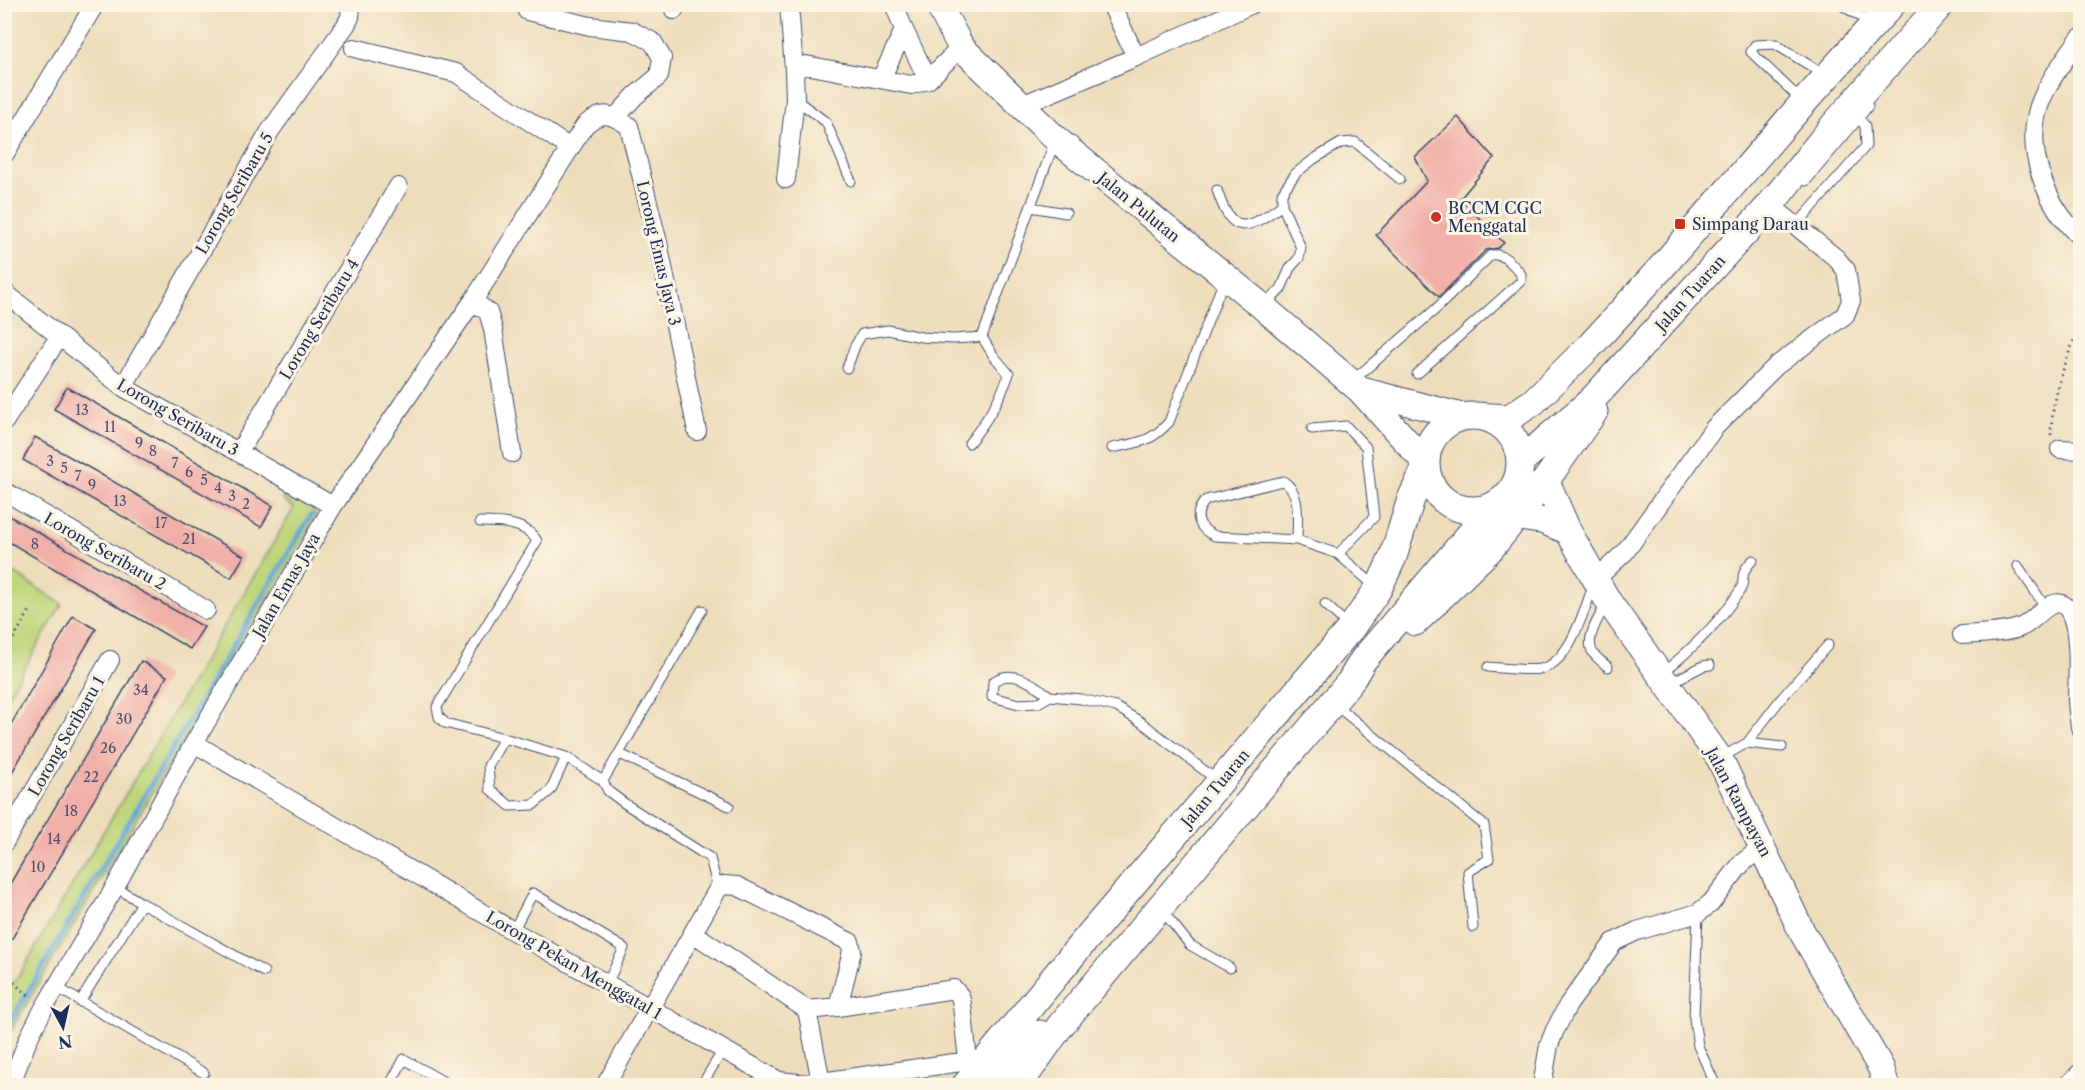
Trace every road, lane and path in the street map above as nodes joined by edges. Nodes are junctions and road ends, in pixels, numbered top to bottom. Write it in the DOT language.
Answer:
graph roads {
  1 [pos="95,4"];
  2 [pos="351,4"];
  3 [pos="789,4"];
  4 [pos="894,4"];
  5 [pos="938,4"];
  6 [pos="1112,4"];
  7 [pos="1252,4"];
  8 [pos="1840,4"];
  9 [pos="1892,4"];
  10 [pos="1941,4"];
  11 [pos="527,11"];
  12 [pos="1874,26"];
  13 [pos="904,30"];
  14 [pos="2080,38"];
  15 [pos="961,47"];
  16 [pos="354,48"];
  17 [pos="1136,57"];
  18 [pos="1888,66"];
  19 [pos="794,70"];
  20 [pos="1827,77"];
  21 [pos="881,79"];
  22 [pos="928,80"];
  23 [pos="795,99"];
  24 [pos="1803,103"];
  25 [pos="1022,105"];
  26 [pos="616,117"];
  27 [pos="1858,118"];
  28 [pos="1056,138"];
  29 [pos="570,148"];
  30 [pos="4,155"];
  31 [pos="786,179"];
  32 [pos="1400,179"];
  33 [pos="851,181"];
  34 [pos="398,187"];
  35 [pos="1801,187"];
  36 [pos="1217,190"];
  37 [pos="1282,206"];
  38 [pos="1031,207"];
  39 [pos="1779,207"];
  40 [pos="1066,213"];
  41 [pos="1796,226"];
  42 [pos="2080,237"];
  43 [pos="1225,278"];
  44 [pos="4,292"];
  45 [pos="473,301"];
  46 [pos="1263,307"];
  47 [pos="2080,327"];
  48 [pos="59,337"];
  49 [pos="982,337"];
  50 [pos="847,368"];
  51 [pos="1417,374"];
  52 [pos="1613,377"];
  53 [pos="123,387"];
  54 [pos="1355,387"];
  55 [pos="1469,416"];
  56 [pos="4,422"];
  57 [pos="1312,429"];
  58 [pos="697,431"];
  59 [pos="969,443"];
  60 [pos="1112,448"];
  61 [pos="2060,449"];
  62 [pos="2080,450"];
  63 [pos="239,452"];
  64 [pos="512,453"];
  65 [pos="1521,461"];
  66 [pos="1426,464"];
  67 [pos="1546,480"];
  68 [pos="4,491"];
  69 [pos="333,506"];
  70 [pos="1505,511"];
  71 [pos="480,522"];
  72 [pos="1568,531"];
  73 [pos="1298,540"];
  74 [pos="1338,554"];
  75 [pos="1754,560"];
  76 [pos="2018,566"];
  77 [pos="1378,589"];
  78 [pos="1602,590"];
  79 [pos="1325,604"];
  80 [pos="2046,608"];
  81 [pos="31,609"];
  82 [pos="206,610"];
  83 [pos="702,610"];
  84 [pos="1351,628"];
  85 [pos="1962,635"];
  86 [pos="1828,645"];
  87 [pos="4,654"];
  88 [pos="110,660"];
  89 [pos="1710,665"];
  90 [pos="1488,667"];
  91 [pos="1608,667"];
  92 [pos="1665,679"];
  93 [pos="1050,696"];
  94 [pos="1332,703"];
  95 [pos="2080,727"];
  96 [pos="504,738"];
  97 [pos="194,743"];
  98 [pos="1747,743"];
  99 [pos="1782,747"];
  100 [pos="620,754"];
  101 [pos="566,757"];
  102 [pos="1720,759"];
  103 [pos="603,782"];
  104 [pos="1220,783"];
  105 [pos="729,806"];
  106 [pos="4,843"];
  107 [pos="1763,847"];
  108 [pos="116,887"];
  109 [pos="718,888"];
  110 [pos="142,903"];
  111 [pos="1160,908"];
  112 [pos="1698,913"];
  113 [pos="1473,927"];
  114 [pos="513,931"];
  115 [pos="693,933"];
  116 [pos="1075,952"];
  117 [pos="1230,968"];
  118 [pos="264,972"];
  119 [pos="4,975"];
  120 [pos="607,984"];
  121 [pos="56,987"];
  122 [pos="31,997"];
  123 [pos="80,1002"];
  124 [pos="838,1007"];
  125 [pos="650,1009"];
  126 [pos="807,1010"];
  127 [pos="1060,1026"];
  128 [pos="723,1050"];
  129 [pos="11,1071"];
  130 [pos="204,1073"];
  131 [pos="2080,1073"];
  132 [pos="976,1075"];
  133 [pos="821,1082"];
  134 [pos="842,1082"];
  135 [pos="10,1086"];
  136 [pos="389,1086"];
  137 [pos="450,1086"];
  138 [pos="605,1086"];
  139 [pos="701,1086"];
  140 [pos="1018,1086"];
  141 [pos="1542,1086"];
  142 [pos="1716,1086"];
  143 [pos="1886,1086"];
  144 [pos="2067,1086"];
  1 -- 30 [label="street"];
  2 -- 53 [label="street, Lorong Seribaru 5"];
  3 -- 19 [label="street"];
  4 -- 13 [label="street"];
  5 -- 15 [label="street, Jalan Pulutan"];
  6 -- 17 [label="street"];
  7 -- 17 [label="street"];
  8 -- 12 [label="lane"];
  9 -- 12 [label="main road"];
  10 -- 18 [label="main road, Jalan Tuaran"];
  11 -- 26 [label="street"];
  12 -- 20 [label="main road"];
  13 -- 21 [label="street"];
  13 -- 22 [label="street"];
  14 -- 42 [label="street"];
  15 -- 22 [label="street"];
  15 -- 25 [label="street, Jalan Pulutan"];
  16 -- 29 [label="street"];
  17 -- 25 [label="street"];
  18 -- 27 [label="lane"];
  18 -- 39 [label="main road, Jalan Tuaran"];
  19 -- 21 [label="street"];
  19 -- 23 [label="street"];
  20 -- 24 [label="main road"];
  20 -- 24 [label="lane"];
  21 -- 22 [label="street"];
  23 -- 31 [label="street"];
  23 -- 33 [label="lane"];
  24 -- 55 [label="main road"];
  25 -- 28 [label="street, Jalan Pulutan"];
  26 -- 29 [label="street, Jalan Emas Jaya"];
  26 -- 58 [label="street, Lorong Emas Jaya 3"];
  27 -- 35 [label="lane"];
  27 -- 41 [label="lane"];
  28 -- 38 [label="lane"];
  28 -- 43 [label="street, Jalan Pulutan"];
  29 -- 45 [label="street, Jalan Emas Jaya"];
  32 -- 37 [label="lane"];
  34 -- 63 [label="street, Lorong Seribaru 4"];
  36 -- 37 [label="lane"];
  37 -- 46 [label="lane"];
  38 -- 40 [label="lane"];
  38 -- 49 [label="lane"];
  39 -- 41 [label="street"];
  39 -- 52 [label="main road, Jalan Tuaran"];
  41 -- 78 [label="street"];
  43 -- 46 [label="street, Jalan Pulutan"];
  43 -- 60 [label="lane"];
  44 -- 48 [label="street, Lorong Seribaru 3"];
  45 -- 64 [label="street"];
  45 -- 69 [label="street, Jalan Emas Jaya"];
  46 -- 54 [label="street, Jalan Pulutan"];
  47 -- 61 [label="path"];
  48 -- 53 [label="street, Lorong Seribaru 3"];
  48 -- 56 [label="street"];
  49 -- 50 [label="lane"];
  49 -- 59 [label="lane"];
  51 -- 54 [label="lane"];
  52 -- 65 [label="main road, Jalan Tuaran"];
  52 -- 67 [label="main road"];
  53 -- 63 [label="street, Lorong Seribaru 3"];
  54 -- 55 [label="street, Jalan Pulutan"];
  54 -- 66 [label="street, Jalan Pulutan"];
  55 -- 65 [label="main road"];
  55 -- 66 [label="main road"];
  57 -- 74 [label="lane"];
  61 -- 62 [label="street"];
  63 -- 69 [label="street, Lorong Seribaru 3"];
  65 -- 70 [label="main road"];
  66 -- 70 [label="main road"];
  66 -- 77 [label="main road, Jalan Tuaran"];
  67 -- 70 [label="main road"];
  67 -- 72 [label="street, Jalan Rampayan"];
  68 -- 82 [label="street, Lorong Seribaru 2"];
  69 -- 97 [label="street, Jalan Emas Jaya"];
  70 -- 72 [label="street"];
  70 -- 94 [label="main road"];
  71 -- 96 [label="lane"];
  72 -- 78 [label="street, Jalan Rampayan"];
  73 -- 73 [label="lane"];
  73 -- 74 [label="lane"];
  74 -- 77 [label="lane"];
  75 -- 92 [label="lane"];
  76 -- 80 [label="lane"];
  77 -- 84 [label="main road, Jalan Tuaran"];
  78 -- 90 [label="lane"];
  78 -- 91 [label="lane"];
  78 -- 92 [label="street, Jalan Rampayan"];
  79 -- 84 [label="lane"];
  80 -- 85 [label="street"];
  80 -- 95 [label="street"];
  81 -- 87 [label="path"];
  83 -- 100 [label="lane"];
  84 -- 104 [label="main road, Jalan Tuaran"];
  86 -- 98 [label="lane"];
  88 -- 106 [label="street, Lorong Seribaru 1"];
  89 -- 92 [label="lane"];
  92 -- 102 [label="street, Jalan Rampayan"];
  93 -- 93 [label="lane"];
  93 -- 104 [label="lane"];
  94 -- 111 [label="main road"];
  94 -- 113 [label="lane"];
  94 -- 116 [label="main road"];
  96 -- 101 [label="lane"];
  96 -- 101 [label="lane"];
  97 -- 108 [label="street, Jalan Emas Jaya"];
  97 -- 114 [label="street, Lorong Pekan Menggatal 1"];
  98 -- 99 [label="lane"];
  98 -- 102 [label="lane"];
  100 -- 103 [label="lane"];
  100 -- 105 [label="lane"];
  101 -- 103 [label="lane"];
  102 -- 107 [label="street, Jalan Rampayan"];
  103 -- 109 [label="lane"];
  104 -- 116 [label="main road, Jalan Tuaran"];
  107 -- 112 [label="street"];
  107 -- 143 [label="street, Jalan Rampayan"];
  108 -- 110 [label="lane"];
  108 -- 121 [label="street, Jalan Emas Jaya"];
  109 -- 115 [label="street"];
  109 -- 124 [label="street"];
  110 -- 118 [label="lane"];
  110 -- 123 [label="lane"];
  111 -- 117 [label="lane"];
  111 -- 127 [label="main road"];
  112 -- 141 [label="street"];
  112 -- 142 [label="lane"];
  114 -- 120 [label="street, Lorong Pekan Menggatal 1"];
  114 -- 120 [label="lane"];
  115 -- 125 [label="street"];
  115 -- 126 [label="street"];
  116 -- 132 [label="main road, Jalan Tuaran"];
  119 -- 122 [label="path"];
  120 -- 125 [label="street, Lorong Pekan Menggatal 1"];
  121 -- 123 [label="lane"];
  121 -- 129 [label="street, Jalan Emas Jaya"];
  123 -- 130 [label="lane"];
  124 -- 126 [label="street"];
  124 -- 132 [label="street"];
  125 -- 128 [label="street, Lorong Pekan Menggatal 1"];
  125 -- 138 [label="street"];
  126 -- 133 [label="street"];
  127 -- 132 [label="main road"];
  127 -- 140 [label="main road"];
  128 -- 133 [label="street, Lorong Pekan Menggatal 1"];
  128 -- 139 [label="lane"];
  129 -- 135 [label="street, Jalan Emas Jaya"];
  131 -- 144 [label="street"];
  132 -- 134 [label="street, Lorong Pekan Menggatal 1"];
  133 -- 134 [label="street, Lorong Pekan Menggatal 1"];
  136 -- 137 [label="lane"];
}
